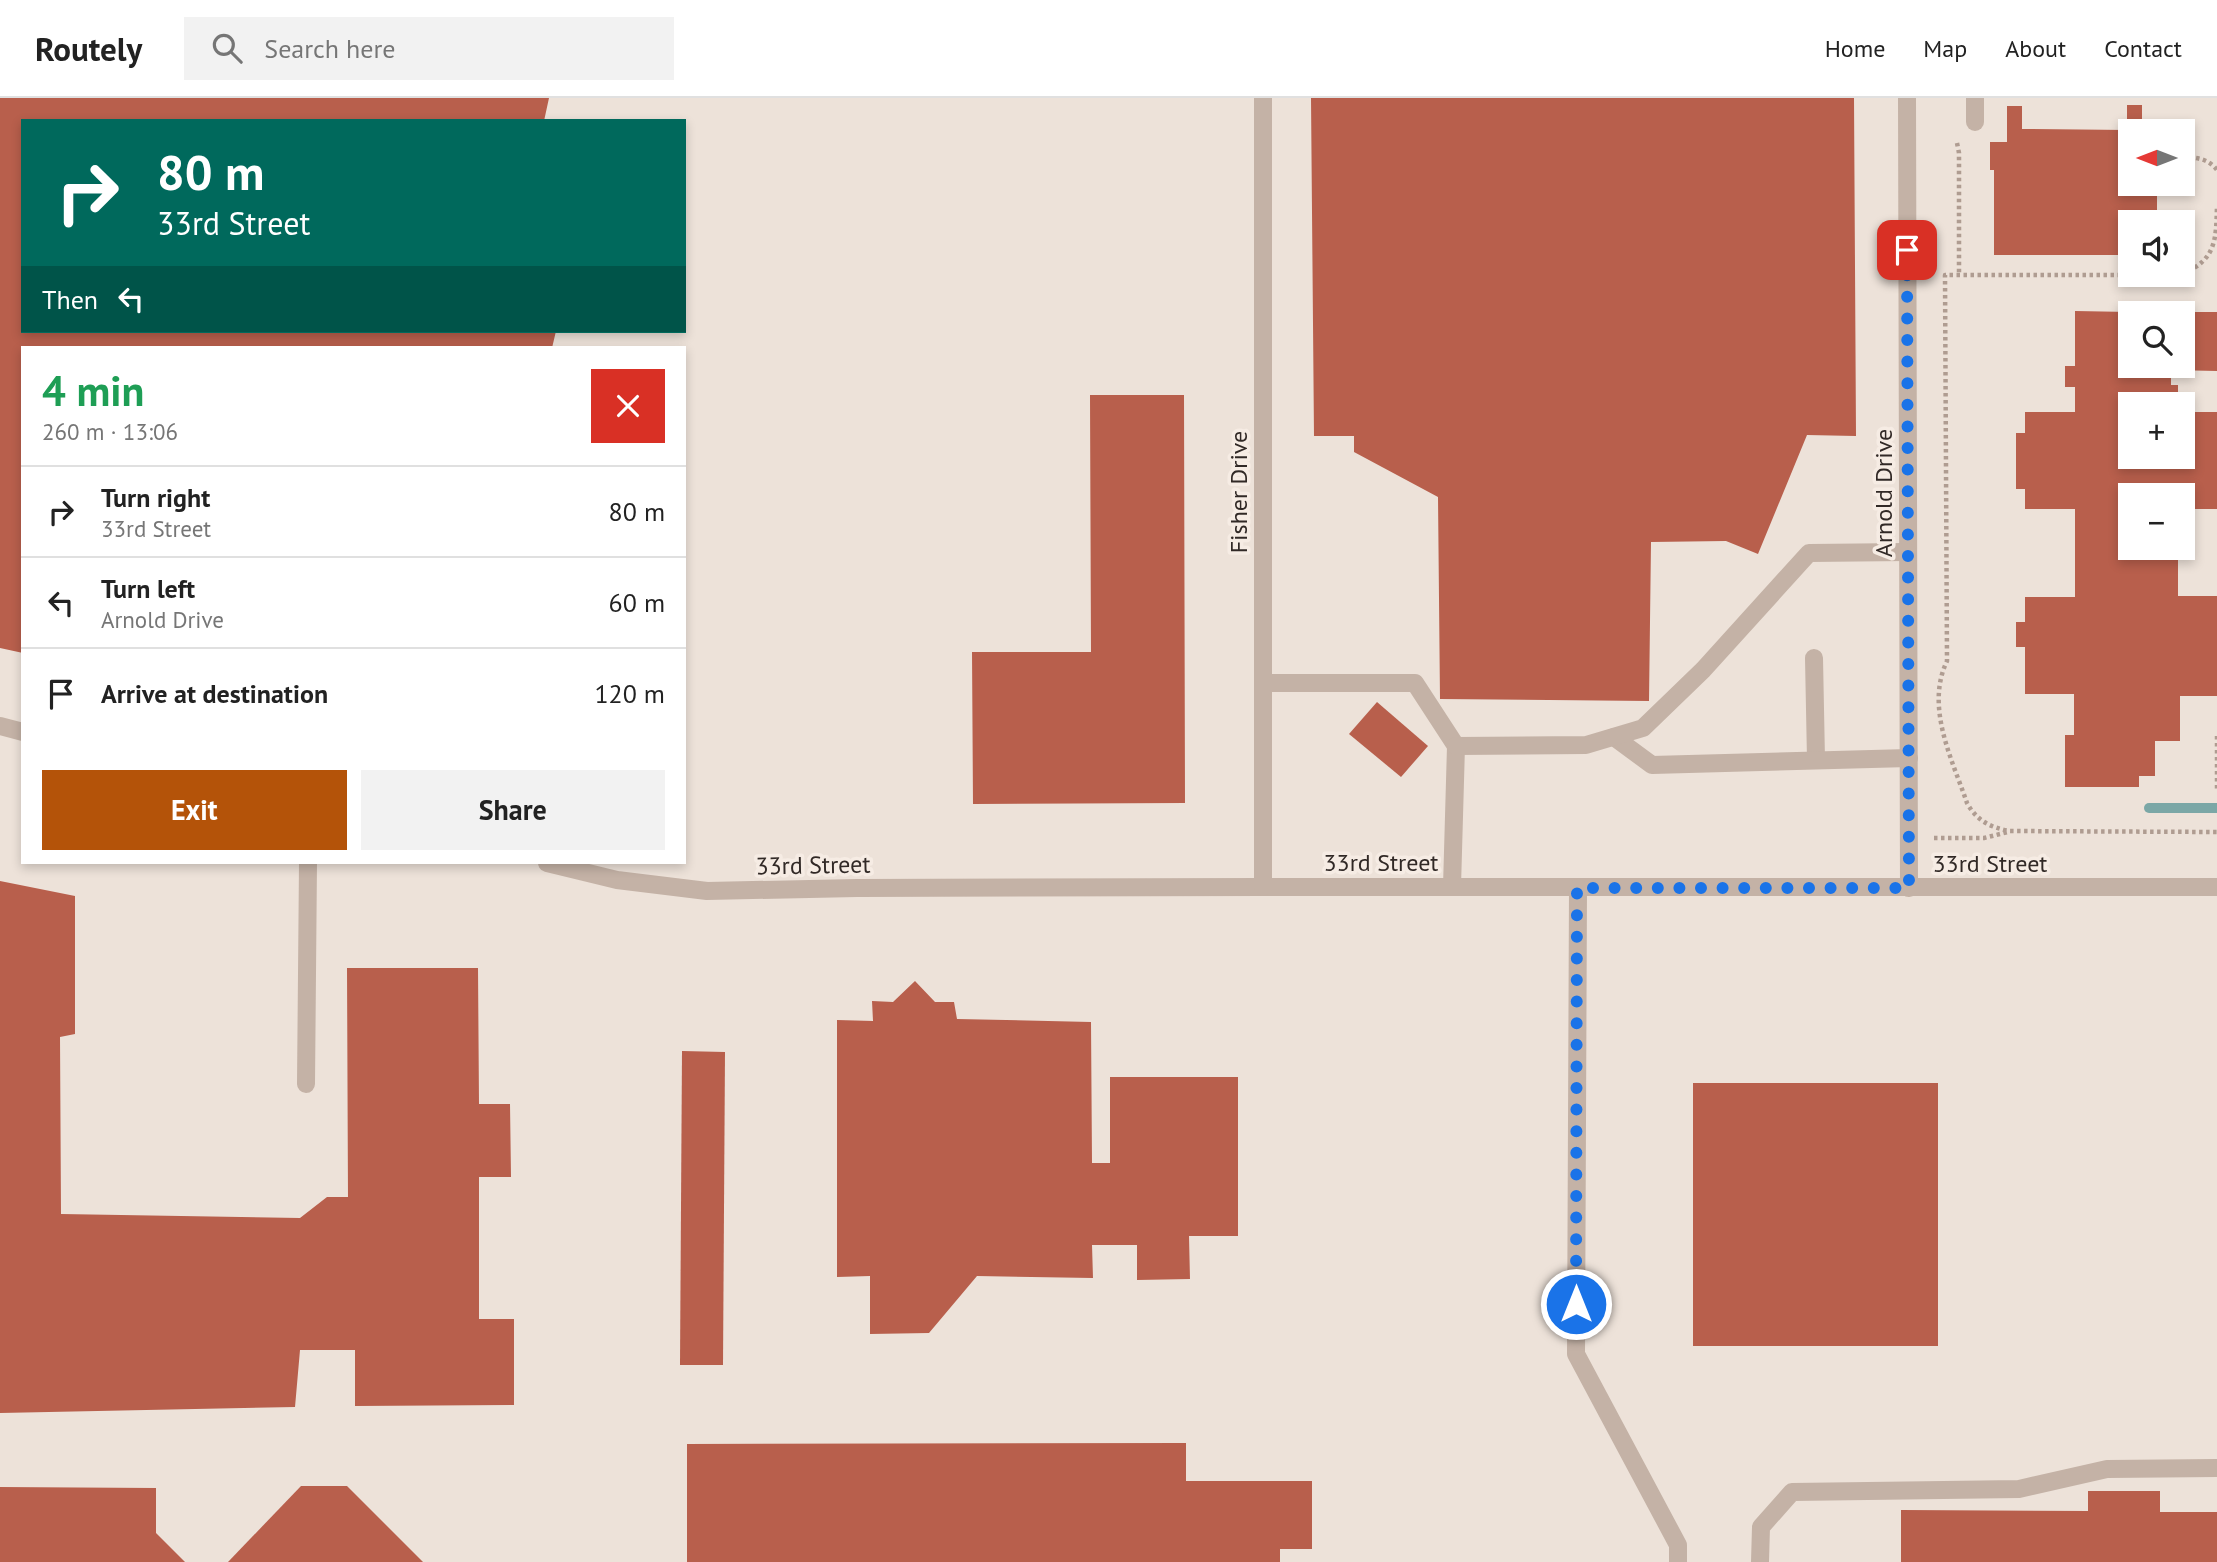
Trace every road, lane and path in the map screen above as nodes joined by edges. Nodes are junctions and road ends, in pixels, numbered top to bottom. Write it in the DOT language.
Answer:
graph roads {
  1 [pos="1263,98"];
  2 [pos="1906,98"];
  3 [pos="1975,98"];
  4 [pos="1975,122"];
  5 [pos="1954,136"];
  6 [pos="2195,158"];
  7 [pos="2217,170"];
  8 [pos="2217,206"];
  9 [pos="2195,267"];
  10 [pos="2118,274"];
  11 [pos="1959,275"];
  12 [pos="1908,552"];
  13 [pos="1814,658"];
  14 [pos="1263,683"];
  15 [pos="0,726"];
  16 [pos="21,731"];
  17 [pos="2217,736"];
  18 [pos="1614,737"];
  19 [pos="1456,746"];
  20 [pos="1909,758"];
  21 [pos="1816,760"];
  22 [pos="2217,789"];
  23 [pos="2009,831"];
  24 [pos="2217,832"];
  25 [pos="1909,838"];
  26 [pos="308,864"];
  27 [pos="551,864"];
  28 [pos="1263,887"];
  29 [pos="1452,887"];
  30 [pos="2217,887"];
  31 [pos="1577,888"];
  32 [pos="1909,888"];
  33 [pos="306,1084"];
  34 [pos="2217,1468"];
  35 [pos="1678,1562"];
  36 [pos="1760,1562"];
  1 -- 14 [label="street, Fisher Drive"];
  2 -- 12 [label="street, Arnold Drive"];
  3 -- 4 [label="street"];
  5 -- 11 [label="path"];
  6 -- 7 [label="path"];
  8 -- 9 [label="path"];
  10 -- 11 [label="path"];
  11 -- 23 [label="path"];
  12 -- 18 [label="street"];
  12 -- 20 [label="street, Arnold Drive"];
  13 -- 21 [label="street"];
  14 -- 19 [label="street"];
  14 -- 28 [label="street, Fisher Drive"];
  15 -- 16 [label="street"];
  17 -- 22 [label="path"];
  18 -- 19 [label="street"];
  18 -- 21 [label="street"];
  19 -- 29 [label="street"];
  20 -- 21 [label="street"];
  20 -- 25 [label="street, Arnold Drive"];
  23 -- 24 [label="path"];
  23 -- 25 [label="path"];
  25 -- 32 [label="street, Arnold Drive"];
  26 -- 33 [label="street"];
  27 -- 28 [label="street, 33rd Street"];
  28 -- 29 [label="street, 33rd Street"];
  29 -- 31 [label="street, 33rd Street"];
  30 -- 32 [label="street, 33rd Street"];
  31 -- 32 [label="street, 33rd Street"];
  31 -- 35 [label="street"];
  34 -- 36 [label="street"];
}
